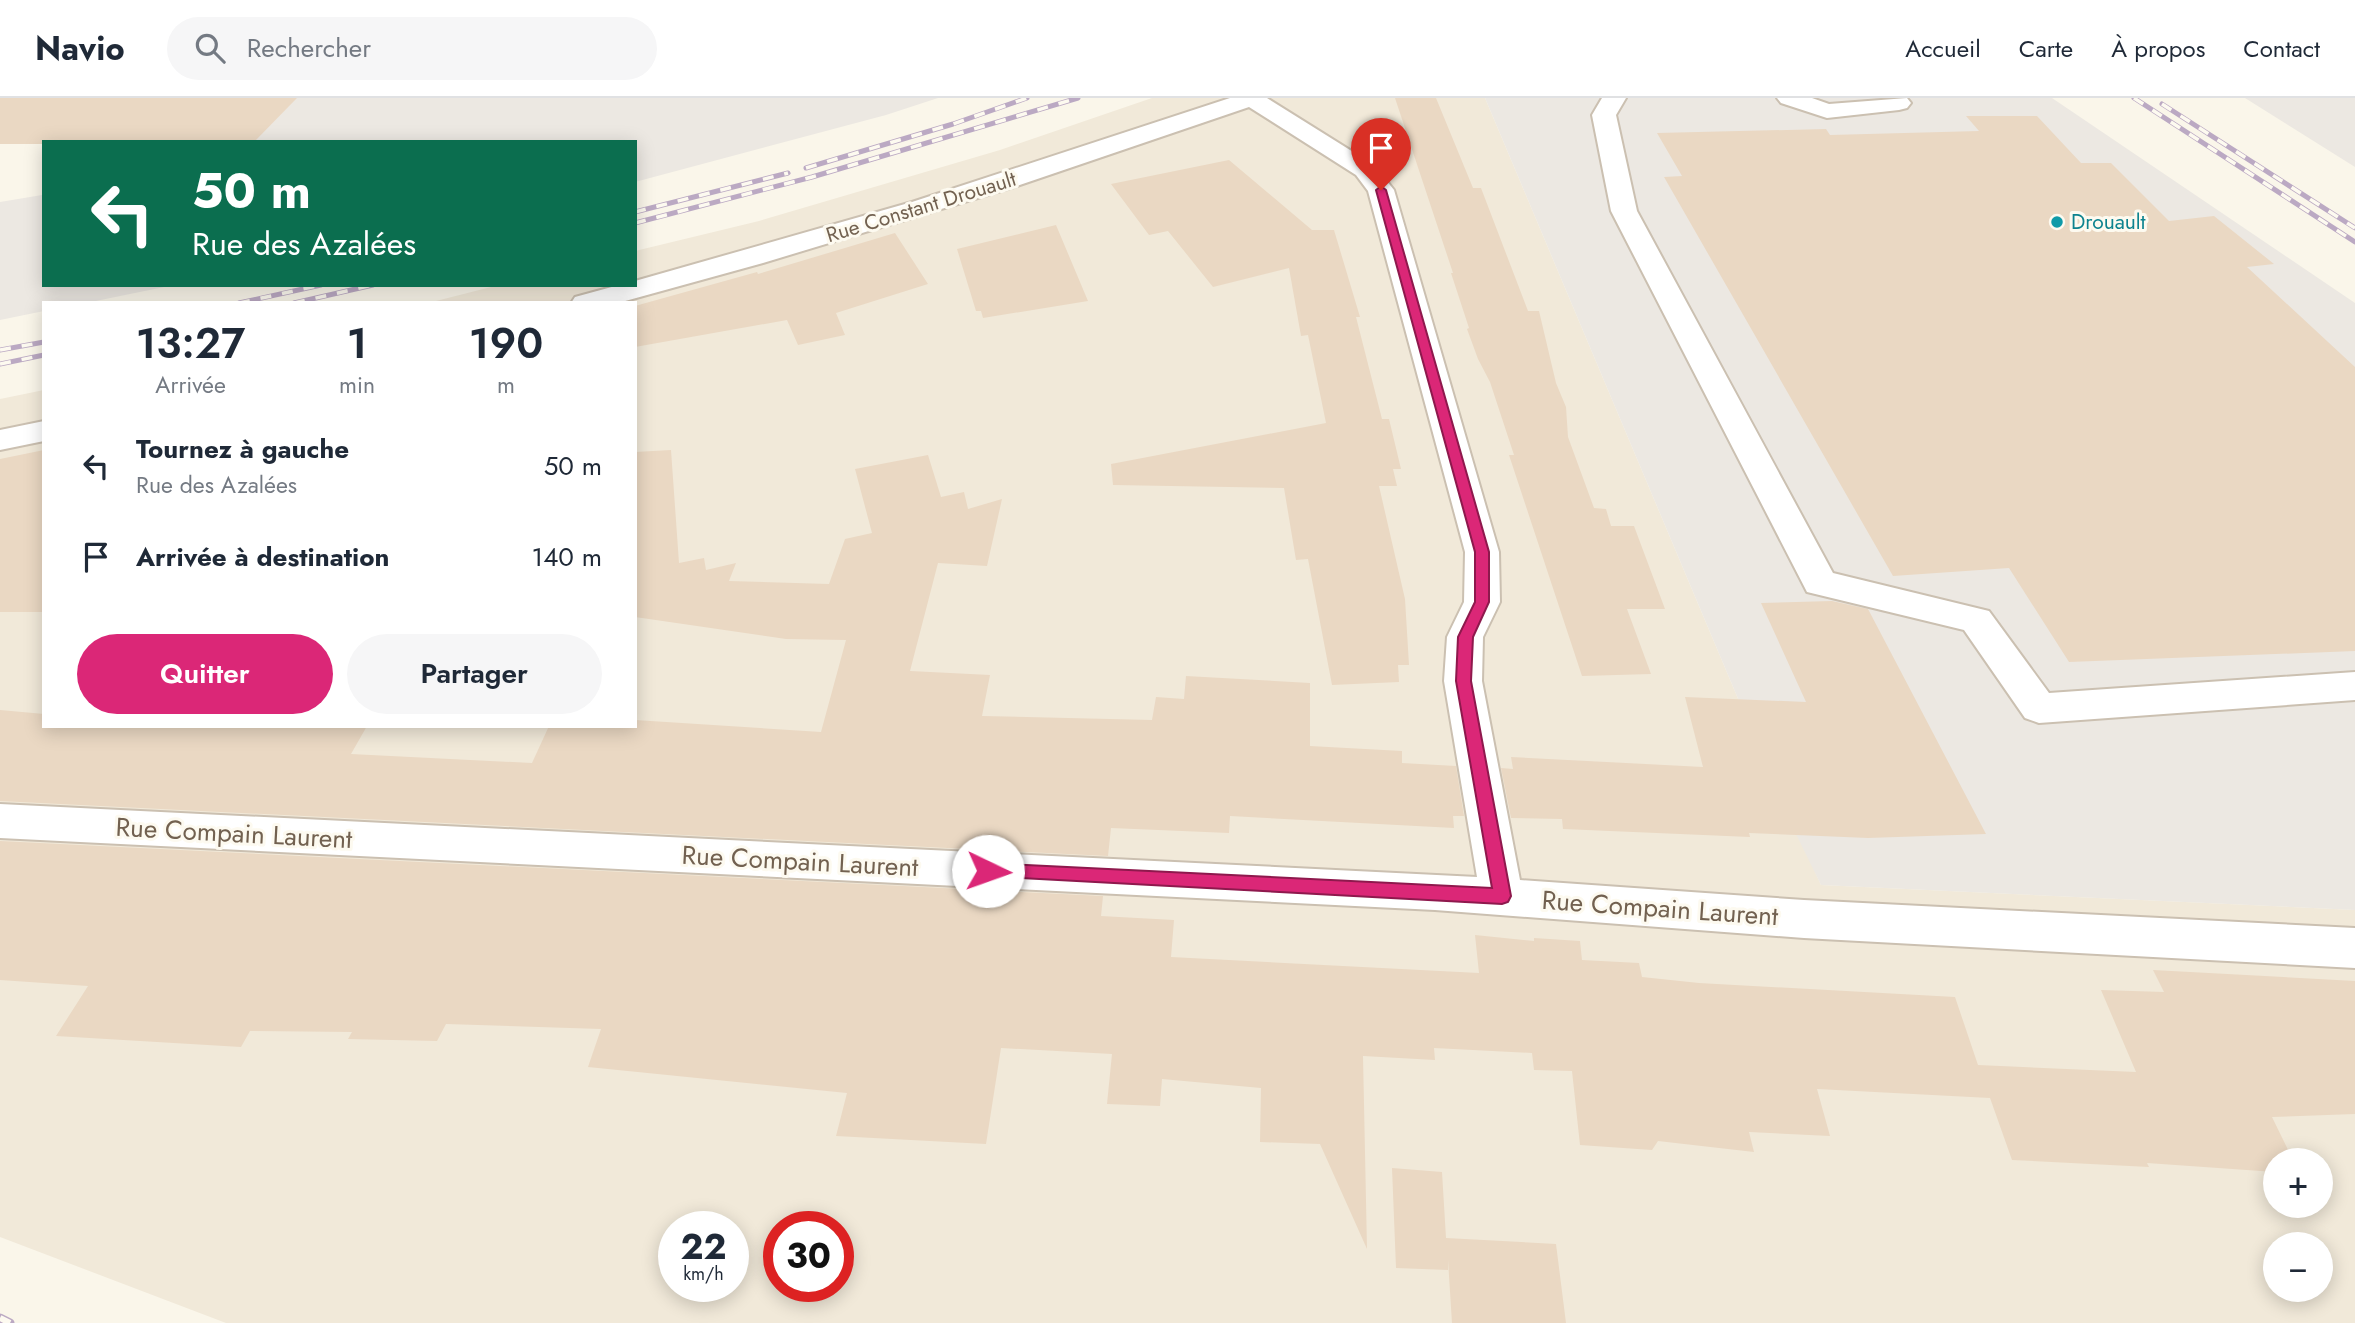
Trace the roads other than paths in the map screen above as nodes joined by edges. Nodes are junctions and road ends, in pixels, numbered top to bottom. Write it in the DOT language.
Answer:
graph roads {
  1 [pos="1253,98"];
  2 [pos="1614,98"];
  3 [pos="1789,98"];
  4 [pos="1895,98"];
  5 [pos="593,301"];
  6 [pos="42,431"];
  7 [pos="0,440"];
  8 [pos="2355,687"];
  9 [pos="0,821"];
  10 [pos="1502,896"];
  11 [pos="2355,948"];
  1 -- 5 [label="street, Rue Constant Drouault"];
  1 -- 10 [label="street"];
  2 -- 8 [label="street"];
  3 -- 4 [label="street"];
  6 -- 7 [label="street"];
  9 -- 10 [label="street, Rue Compain Laurent"];
  10 -- 11 [label="street, Rue Compain Laurent"];
}
